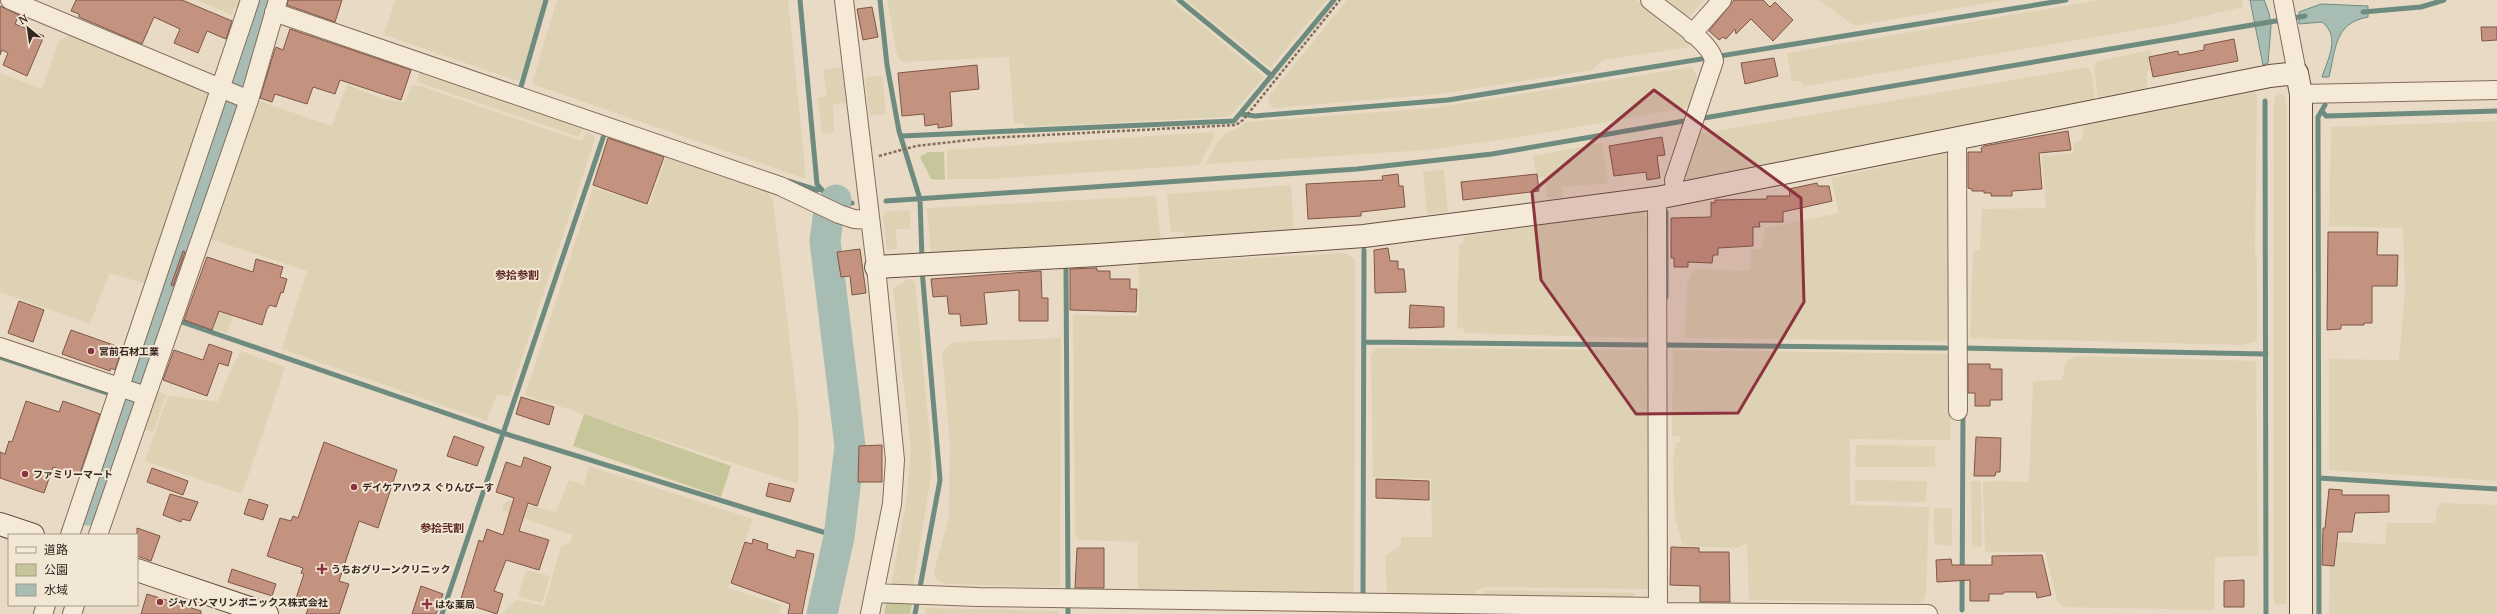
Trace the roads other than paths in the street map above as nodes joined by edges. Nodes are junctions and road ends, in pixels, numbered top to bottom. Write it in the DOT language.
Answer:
graph roads {
  1 [pos="10,0"];
  2 [pos="250,0"];
  3 [pos="844,0"];
  4 [pos="1650,0"];
  5 [pos="1722,0"];
  6 [pos="2284,5"];
  7 [pos="276,6"];
  8 [pos="1692,34"];
  9 [pos="2296,73"];
  10 [pos="2497,90"];
  11 [pos="230,91"];
  12 [pos="2301,94"];
  13 [pos="1956,140"];
  14 [pos="1666,197"];
  15 [pos="869,220"];
  16 [pos="876,267"];
  17 [pos="0,347"];
  18 [pos="126,393"];
  19 [pos="1958,411"];
  20 [pos="0,524"];
  21 [pos="30,534"];
  22 [pos="70,534"];
  23 [pos="98,534"];
  24 [pos="138,570"];
  25 [pos="874,593"];
  26 [pos="1658,611"];
  27 [pos="267,614"];
  28 [pos="870,614"];
  29 [pos="1928,614"];
  30 [pos="2301,614"];
  1 -- 11 [label="street"];
  2 -- 11 [label="street"];
  3 -- 15 [label="street"];
  4 -- 8 [label="street"];
  5 -- 8 [label="street"];
  6 -- 9 [label="street"];
  7 -- 11 [label="street"];
  7 -- 15 [label="street"];
  8 -- 14 [label="street"];
  9 -- 12 [label="street"];
  9 -- 13 [label="street"];
  10 -- 12 [label="street"];
  11 -- 18 [label="street"];
  11 -- 18 [label="street"];
  12 -- 30 [label="street"];
  13 -- 14 [label="street"];
  13 -- 19 [label="street"];
  14 -- 16 [label="street"];
  14 -- 26 [label="street"];
  15 -- 16 [label="street"];
  16 -- 25 [label="street"];
  17 -- 18 [label="street"];
  18 -- 22 [label="street"];
  18 -- 23 [label="street"];
  20 -- 21 [label="street"];
  24 -- 27 [label="street"];
  25 -- 26 [label="street"];
  25 -- 28 [label="street"];
  26 -- 29 [label="street"];
}
